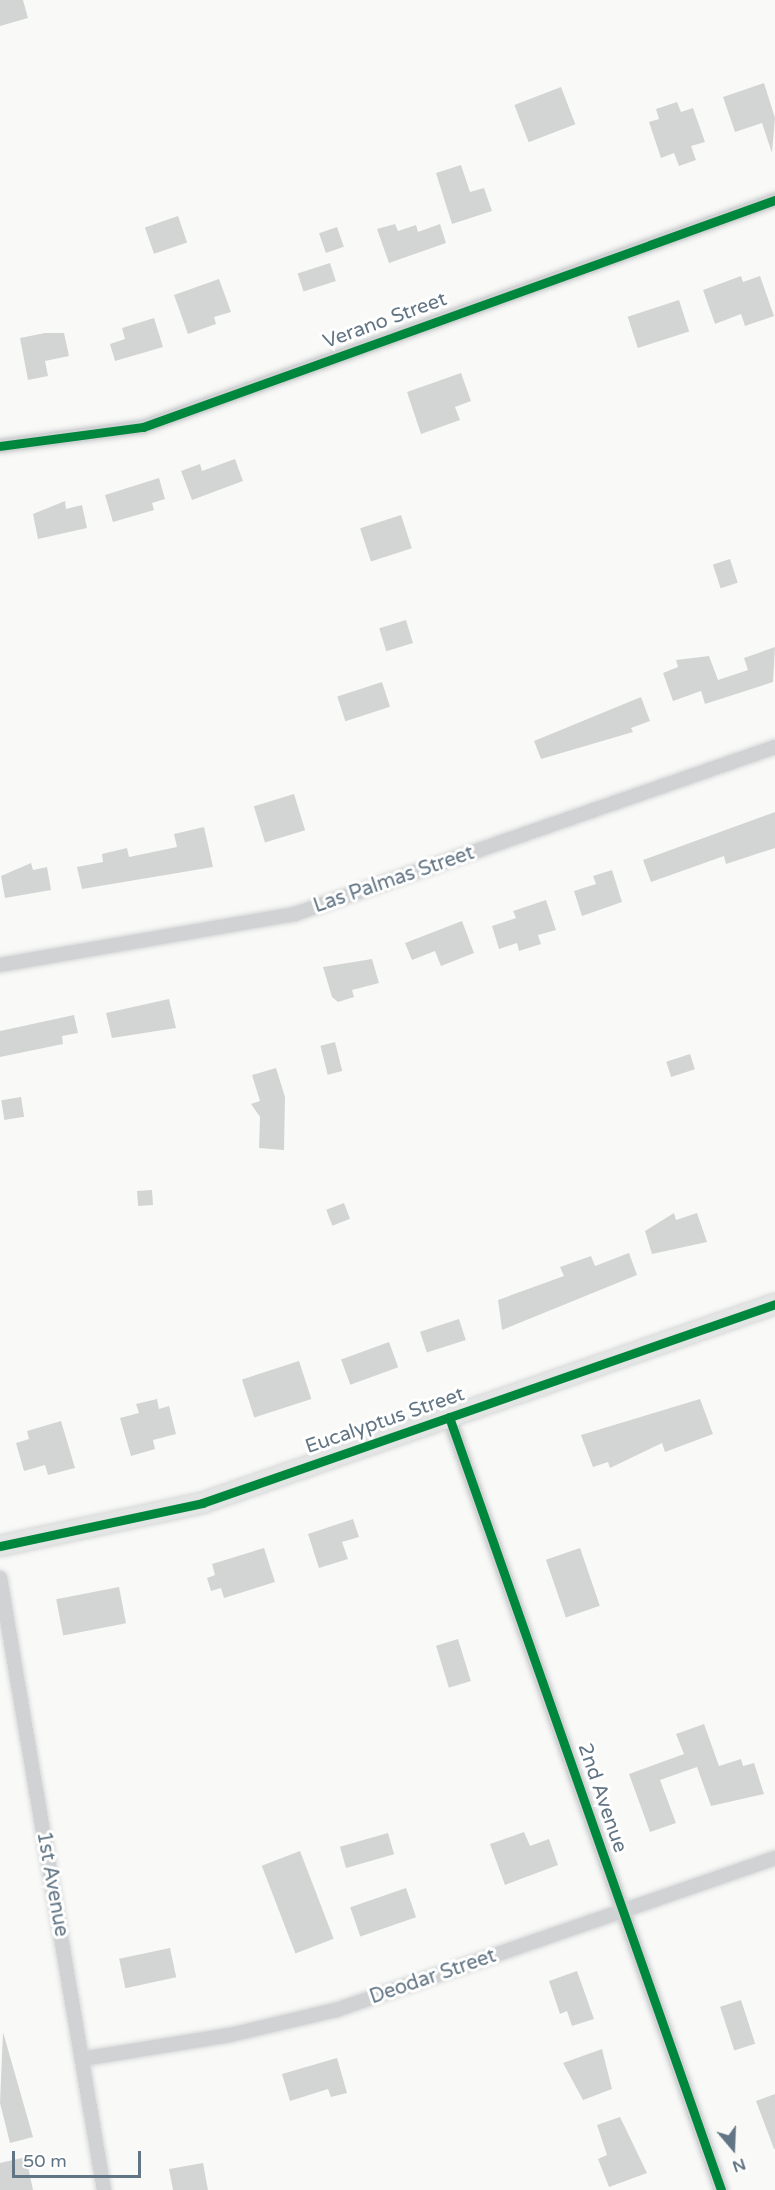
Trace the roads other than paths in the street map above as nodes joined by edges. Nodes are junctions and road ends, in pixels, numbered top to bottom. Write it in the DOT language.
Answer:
graph roads {
  1 [pos="775,200"];
  2 [pos="0,446"];
  3 [pos="775,747"];
  4 [pos="0,965"];
  5 [pos="775,1304"];
  6 [pos="449,1417"];
  7 [pos="0,1546"];
  8 [pos="0,1578"];
  9 [pos="775,1858"];
  10 [pos="623,1910"];
  11 [pos="82,2059"];
  12 [pos="104,2190"];
  13 [pos="721,2190"];
  1 -- 2 [label="street, Verano Street"];
  3 -- 4 [label="street, Las Palmas Street"];
  5 -- 6 [label="main road, Eucalyptus Street"];
  6 -- 7 [label="main road, Eucalyptus Street"];
  6 -- 10 [label="street, 2nd Avenue"];
  8 -- 11 [label="street, 1st Avenue"];
  9 -- 10 [label="street, Deodar Street"];
  10 -- 11 [label="street, Deodar Street"];
  10 -- 13 [label="street, 2nd Avenue"];
  11 -- 12 [label="street, 1st Avenue"];
}
